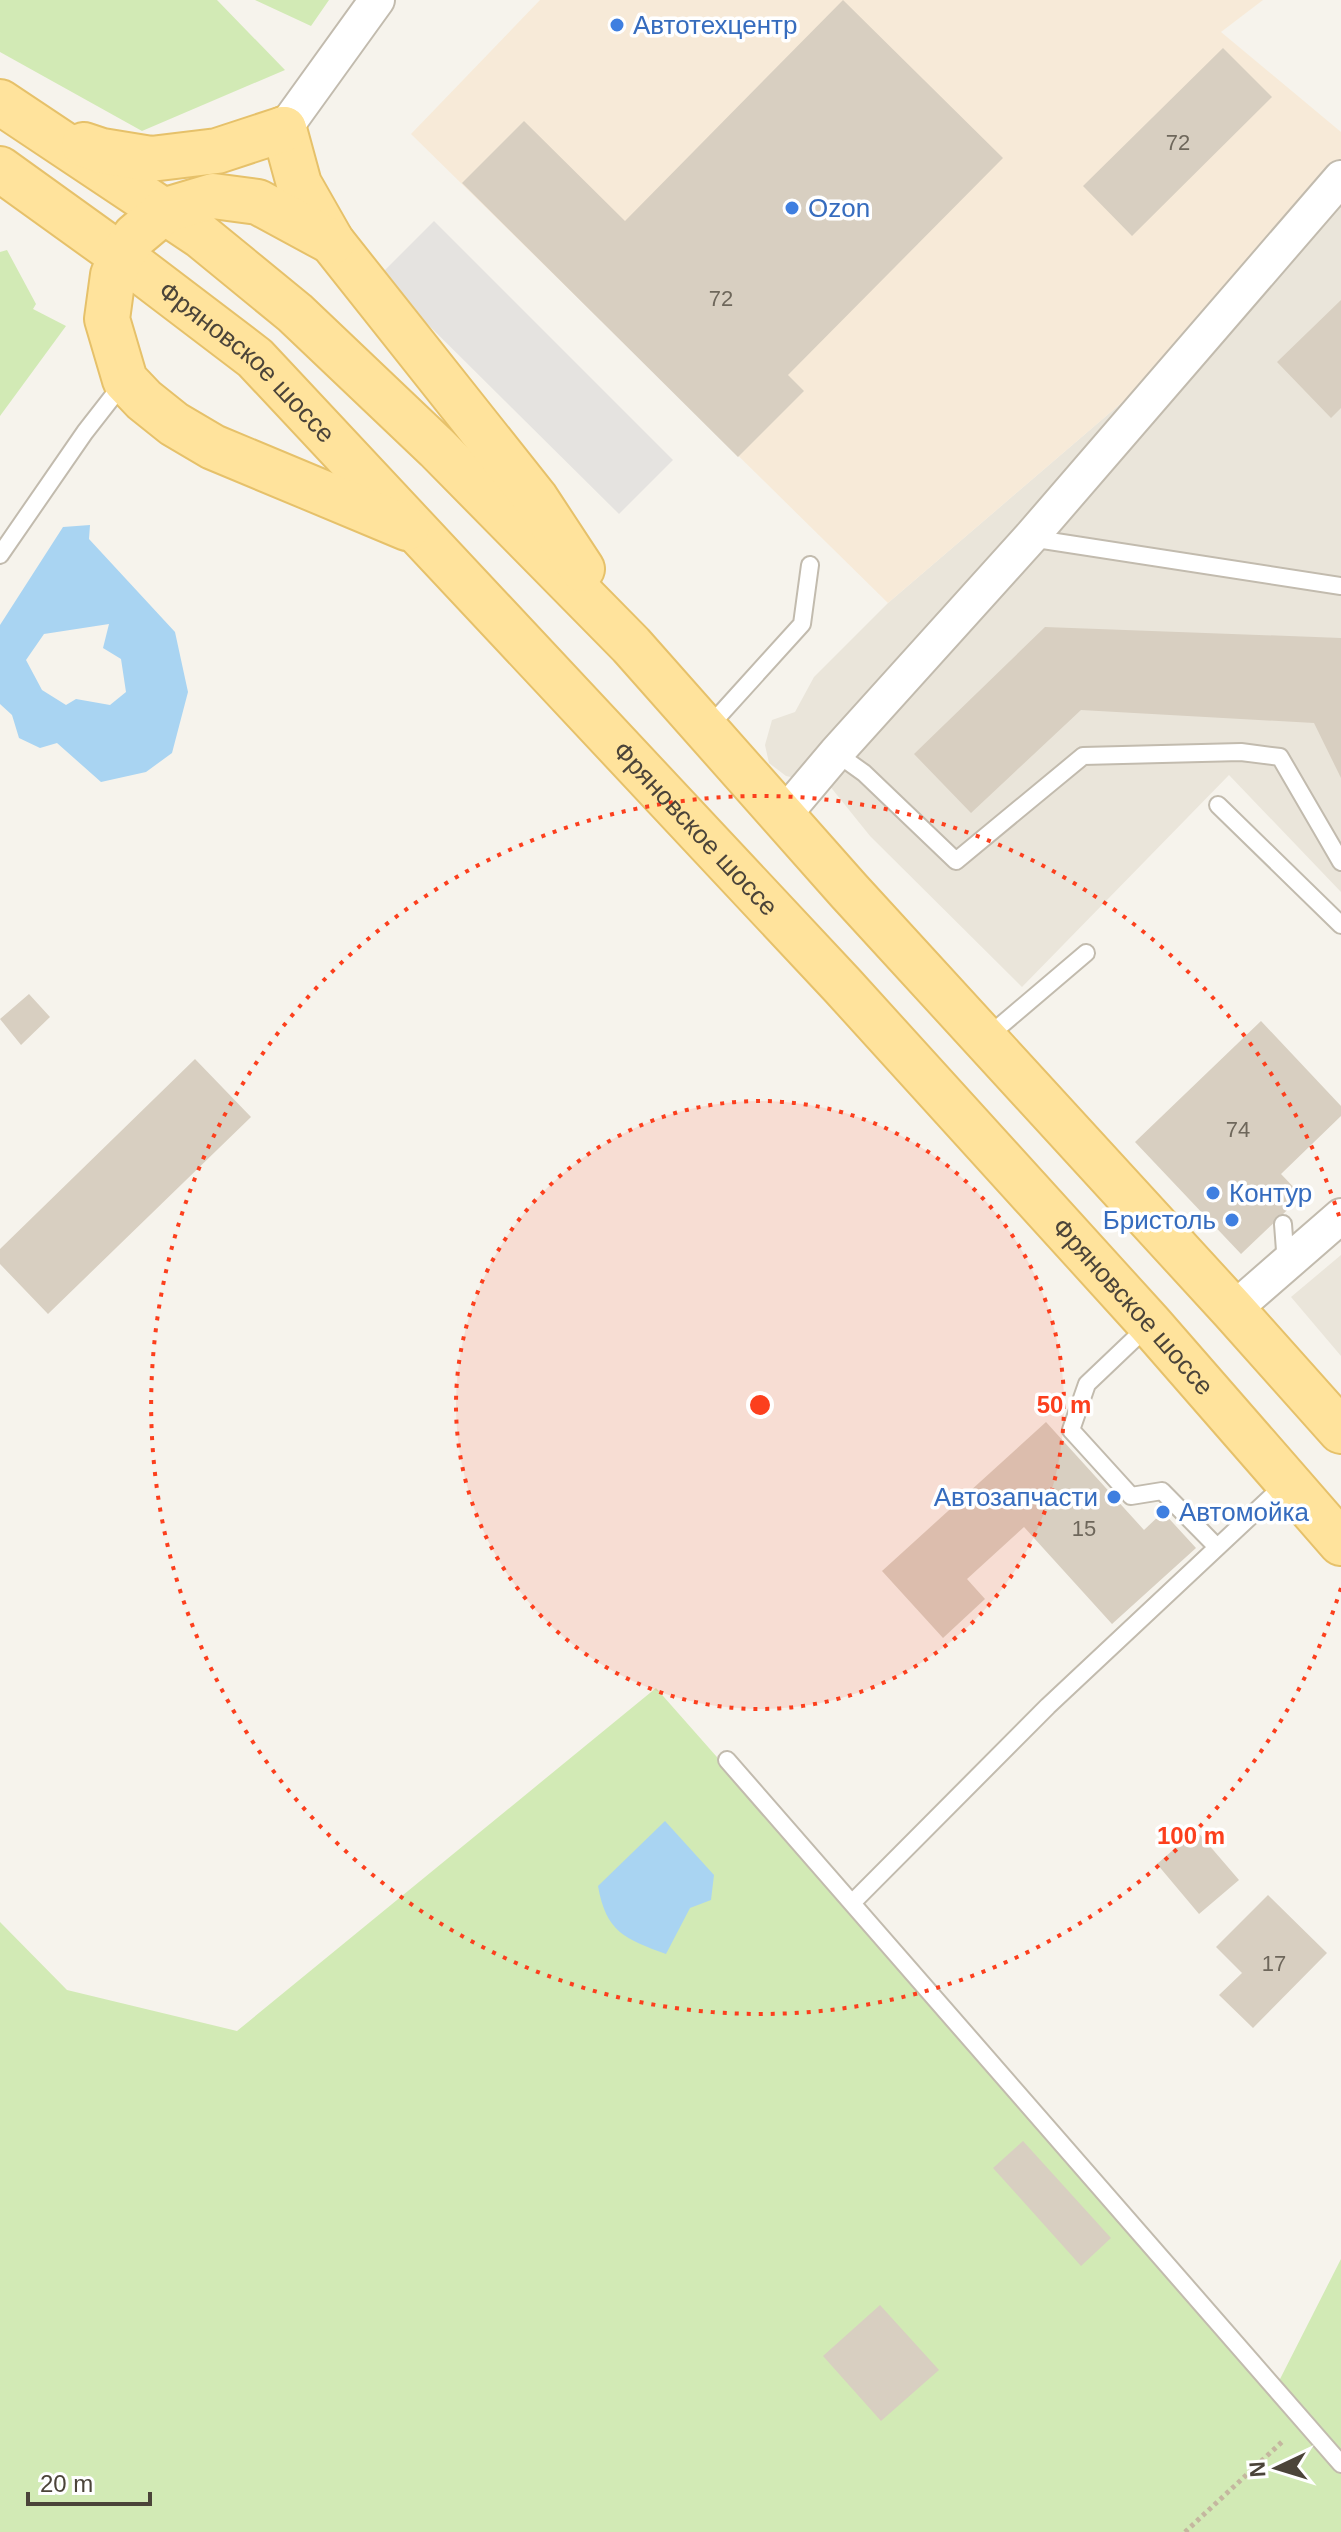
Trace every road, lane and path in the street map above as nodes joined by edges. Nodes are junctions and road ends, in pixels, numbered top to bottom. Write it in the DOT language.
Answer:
graph roads {
  1 [pos="377,0"];
  2 [pos="0,102"];
  3 [pos="284,129"];
  4 [pos="50,134"];
  5 [pos="0,169"];
  6 [pos="1341,178"];
  7 [pos="166,210"];
  8 [pos="332,242"];
  9 [pos="121,256"];
  10 [pos="125,380"];
  11 [pos="419,533"];
  12 [pos="1030,538"];
  13 [pos="0,555"];
  14 [pos="810,565"];
  15 [pos="1341,586"];
  16 [pos="631,645"];
  17 [pos="705,731"];
  18 [pos="836,753"];
  19 [pos="1218,805"];
  20 [pos="782,817"];
  21 [pos="1341,862"];
  22 [pos="1341,925"];
  23 [pos="1086,953"];
  24 [pos="985,1039"];
  25 [pos="1341,1216"];
  26 [pos="1283,1224"];
  27 [pos="1286,1266"];
  28 [pos="1233,1310"];
  29 [pos="1150,1324"];
  30 [pos="1341,1431"];
  31 [pos="1287,1482"];
  32 [pos="1341,1543"];
  33 [pos="1217,1547"];
  34 [pos="727,1760"];
  35 [pos="852,1903"];
  36 [pos="1304,2422"];
  37 [pos="1341,2464"];
  38 [pos="1185,2532"];
  1 -- 3 [label="street"];
  2 -- 4 [label="main road"];
  3 -- 4 [label="main road"];
  3 -- 7 [label="main road"];
  3 -- 8 [label="main road"];
  4 -- 7 [label="main road"];
  5 -- 9 [label="main road, Фряновское шоссе"];
  6 -- 12 [label="street"];
  7 -- 8 [label="main road"];
  7 -- 9 [label="main road"];
  7 -- 16 [label="main road"];
  8 -- 16 [label="main road"];
  9 -- 10 [label="main road"];
  9 -- 11 [label="main road, Фряновское шоссе"];
  10 -- 11 [label="main road"];
  10 -- 13 [label="lane"];
  11 -- 29 [label="main road, Фряновское шоссе"];
  12 -- 15 [label="lane"];
  12 -- 18 [label="street"];
  14 -- 17 [label="lane"];
  16 -- 17 [label="main road"];
  17 -- 20 [label="main road"];
  18 -- 20 [label="street"];
  18 -- 21 [label="lane"];
  19 -- 22 [label="lane"];
  20 -- 24 [label="main road"];
  23 -- 24 [label="lane"];
  24 -- 28 [label="main road"];
  25 -- 27 [label="street"];
  26 -- 27 [label="lane"];
  27 -- 28 [label="street"];
  28 -- 30 [label="main road"];
  29 -- 31 [label="main road, Фряновское шоссе"];
  29 -- 33 [label="lane"];
  31 -- 32 [label="main road, Фряновское шоссе"];
  31 -- 33 [label="lane"];
  33 -- 35 [label="lane"];
  34 -- 35 [label="lane"];
  35 -- 36 [label="lane"];
  36 -- 37 [label="lane"];
  36 -- 38 [label="path"];
}
